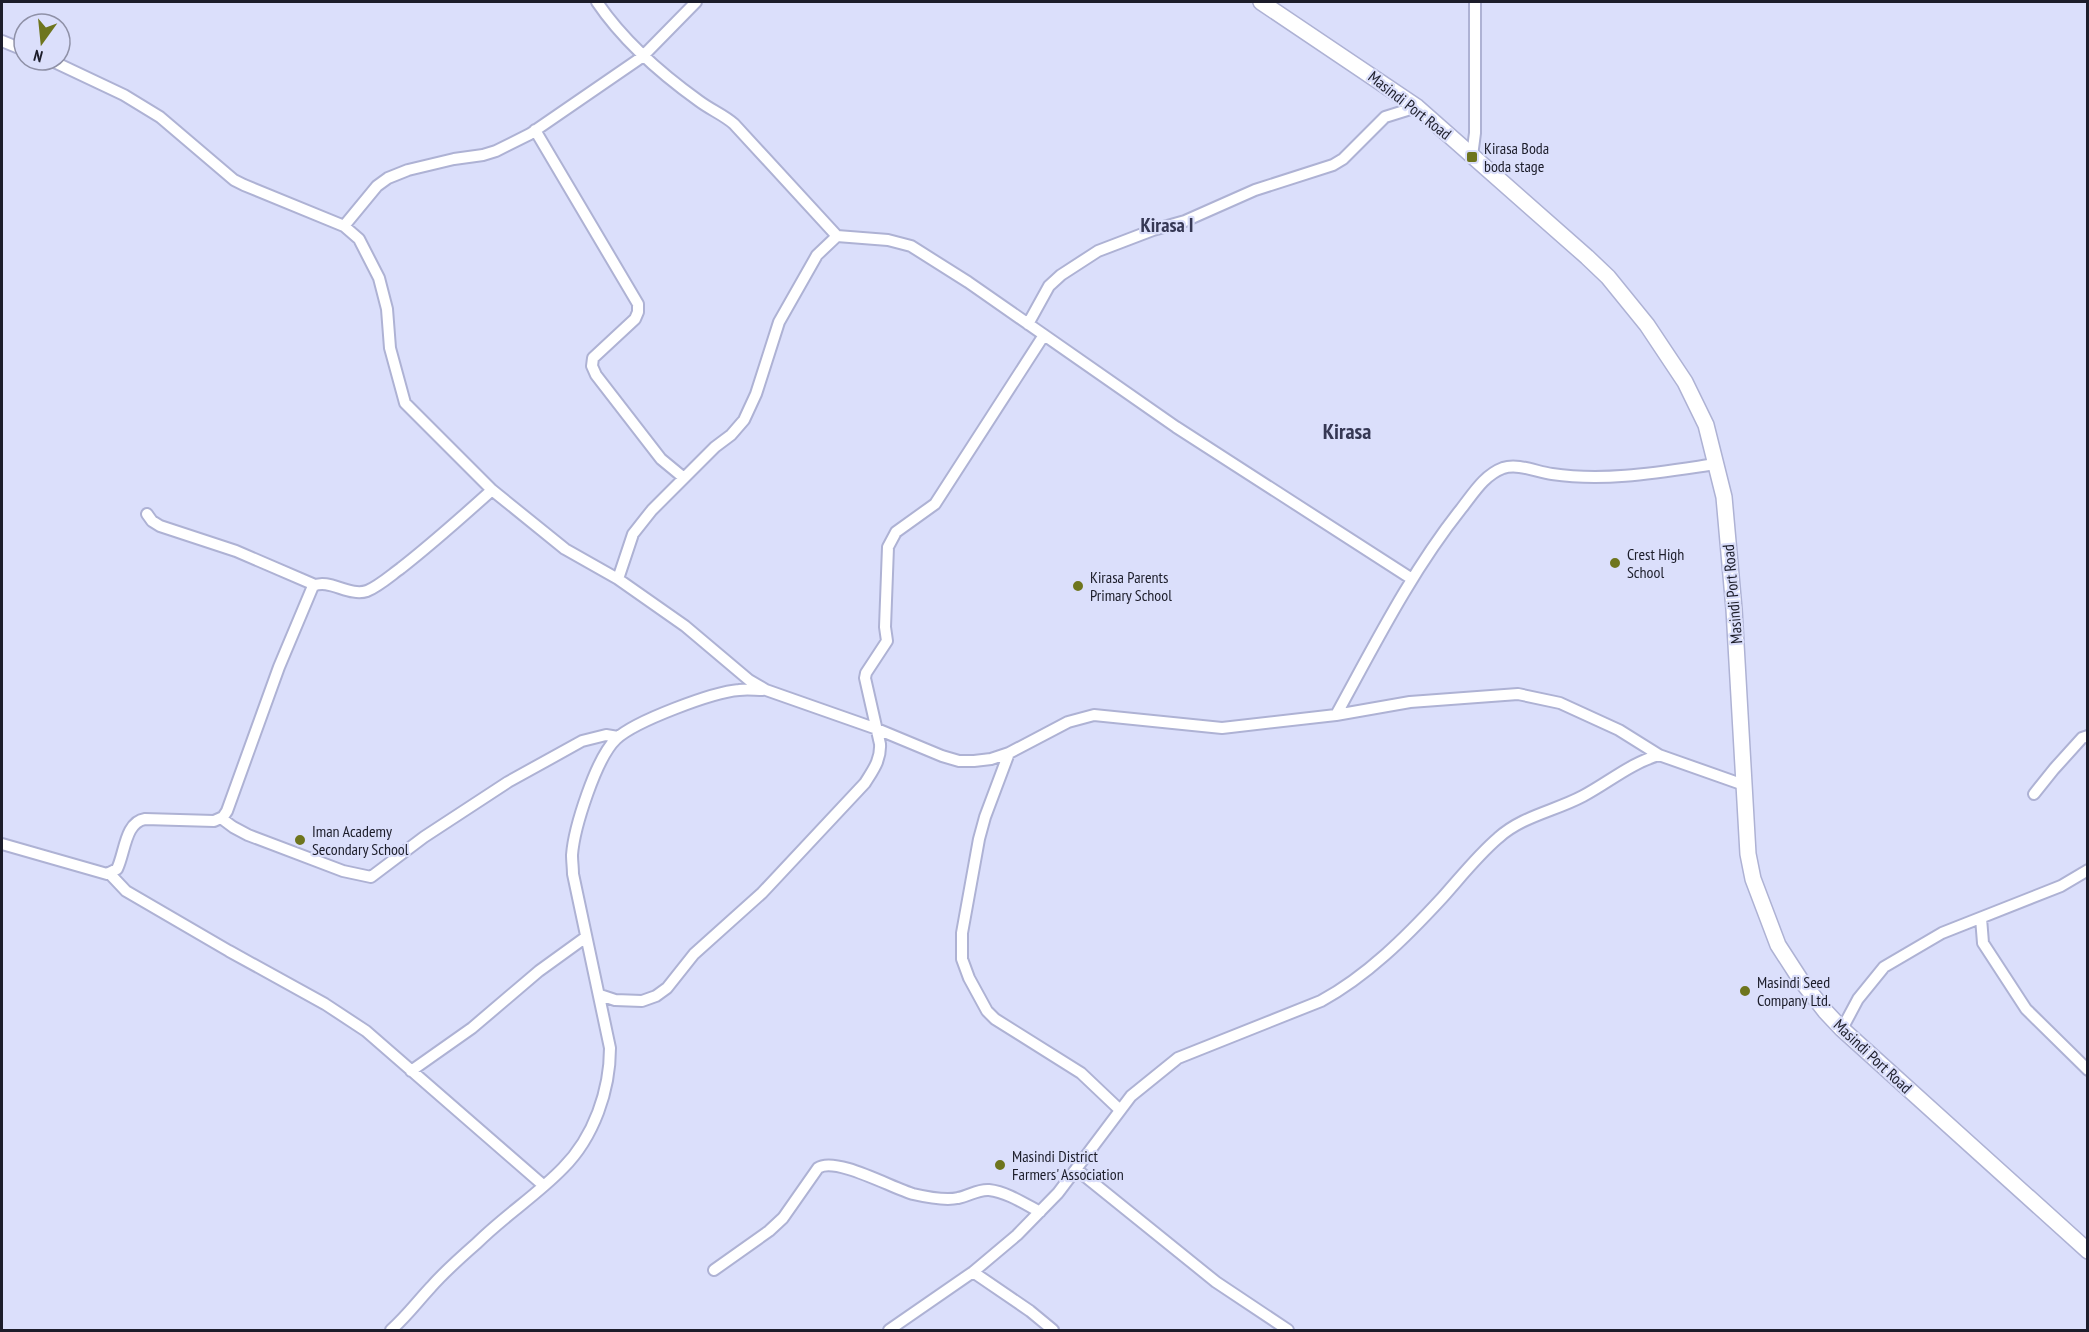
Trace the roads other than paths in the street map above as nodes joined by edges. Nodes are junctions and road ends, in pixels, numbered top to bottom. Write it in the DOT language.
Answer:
graph roads {
  1 [pos="597,2"];
  2 [pos="696,2"];
  3 [pos="1261,2"];
  4 [pos="1475,2"];
  5 [pos="642,57"];
  6 [pos="72,70"];
  7 [pos="1417,107"];
  8 [pos="535,130"];
  9 [pos="1472,156"];
  10 [pos="344,226"];
  11 [pos="837,236"];
  12 [pos="1028,324"];
  13 [pos="1044,335"];
  14 [pos="1716,464"];
  15 [pos="684,477"];
  16 [pos="492,490"];
  17 [pos="147,514"];
  18 [pos="618,579"];
  19 [pos="1412,579"];
  20 [pos="315,585"];
  21 [pos="766,690"];
  22 [pos="1336,715"];
  23 [pos="877,729"];
  24 [pos="2088,736"];
  25 [pos="618,737"];
  26 [pos="1009,753"];
  27 [pos="1659,755"];
  28 [pos="1744,785"];
  29 [pos="2034,794"];
  30 [pos="221,818"];
  31 [pos="2,844"];
  32 [pos="2088,870"];
  33 [pos="109,873"];
  34 [pos="1981,918"];
  35 [pos="586,937"];
  36 [pos="600,995"];
  37 [pos="1842,1029"];
  38 [pos="2088,1070"];
  39 [pos="411,1071"];
  40 [pos="1120,1110"];
  41 [pos="1076,1169"];
  42 [pos="543,1185"];
  43 [pos="1040,1212"];
  44 [pos="2088,1251"];
  45 [pos="714,1270"];
  46 [pos="973,1272"];
  47 [pos="404,1318"];
  48 [pos="391,1330"];
  49 [pos="409,1330"];
  50 [pos="889,1330"];
  51 [pos="1053,1330"];
  52 [pos="1288,1330"];
  1 -- 5 [label="street"];
  2 -- 5 [label="street"];
  3 -- 7 [label="main road, Masindi Port Road"];
  4 -- 9 [label="street"];
  5 -- 8 [label="street"];
  5 -- 11 [label="street"];
  6 -- 10 [label="street"];
  7 -- 9 [label="main road, Masindi Port Road"];
  7 -- 12 [label="street"];
  8 -- 10 [label="street"];
  8 -- 15 [label="street"];
  9 -- 14 [label="main road, Masindi Port Road"];
  10 -- 16 [label="street"];
  11 -- 12 [label="street"];
  11 -- 15 [label="street"];
  12 -- 13 [label="street"];
  13 -- 19 [label="street"];
  13 -- 23 [label="street"];
  14 -- 19 [label="street"];
  14 -- 28 [label="main road, Masindi Port Road"];
  15 -- 18 [label="street"];
  16 -- 18 [label="street"];
  16 -- 20 [label="street"];
  17 -- 20 [label="street"];
  18 -- 21 [label="street"];
  19 -- 22 [label="street"];
  20 -- 30 [label="street"];
  21 -- 23 [label="street"];
  21 -- 25 [label="street"];
  22 -- 26 [label="street"];
  22 -- 27 [label="street"];
  23 -- 26 [label="street"];
  23 -- 36 [label="street"];
  24 -- 29 [label="street"];
  25 -- 30 [label="street"];
  25 -- 35 [label="street"];
  26 -- 40 [label="street"];
  27 -- 28 [label="street"];
  27 -- 40 [label="street"];
  28 -- 37 [label="main road, Masindi Port Road"];
  30 -- 33 [label="street"];
  31 -- 33 [label="street"];
  32 -- 34 [label="street"];
  33 -- 39 [label="street"];
  34 -- 37 [label="street"];
  34 -- 38 [label="street"];
  35 -- 36 [label="street"];
  35 -- 39 [label="street"];
  36 -- 42 [label="street"];
  37 -- 44 [label="main road, Masindi Port Road"];
  39 -- 42 [label="street"];
  40 -- 41 [label="street"];
  41 -- 43 [label="street"];
  41 -- 52 [label="street"];
  42 -- 47 [label="street"];
  43 -- 45 [label="street"];
  43 -- 46 [label="street"];
  46 -- 50 [label="street"];
  46 -- 51 [label="street"];
  47 -- 48 [label="street"];
  47 -- 49 [label="street"];
}
